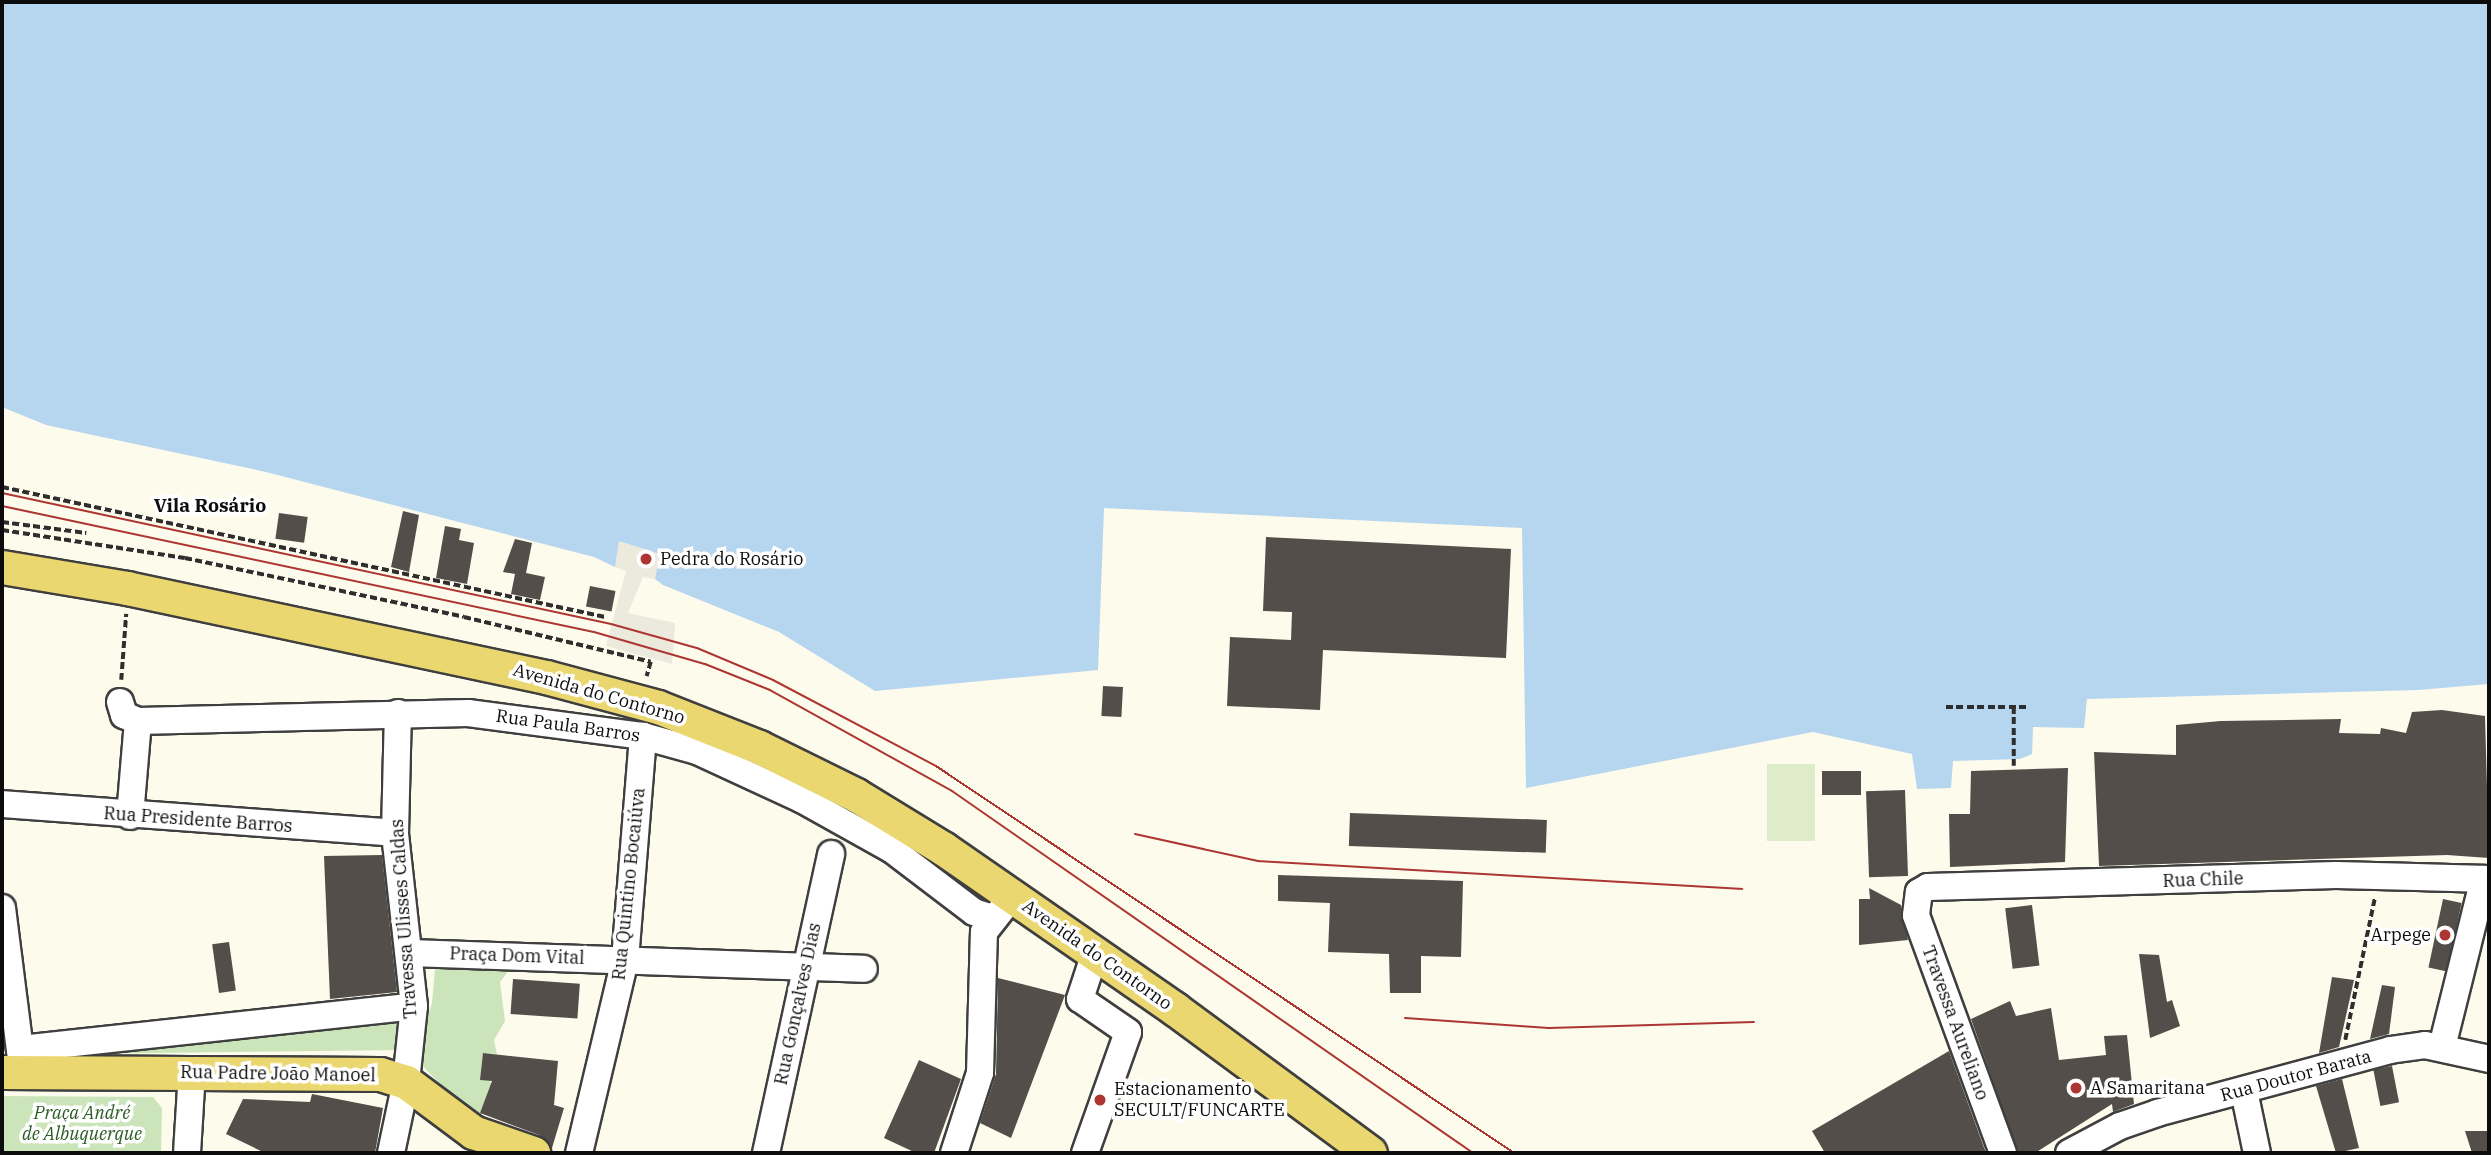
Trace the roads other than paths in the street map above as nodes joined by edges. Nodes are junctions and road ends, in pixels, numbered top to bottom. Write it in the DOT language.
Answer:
graph roads {
  1 [pos="2,567"];
  2 [pos="120,702"];
  3 [pos="398,713"];
  4 [pos="138,721"];
  5 [pos="643,736"];
  6 [pos="2,804"];
  7 [pos="130,816"];
  8 [pos="395,833"];
  9 [pos="831,854"];
  10 [pos="2487,879"];
  11 [pos="1919,892"];
  12 [pos="1000,906"];
  13 [pos="2,908"];
  14 [pos="410,953"];
  15 [pos="1095,953"];
  16 [pos="625,960"];
  17 [pos="807,966"];
  18 [pos="864,969"];
  19 [pos="414,1006"];
  20 [pos="2442,1047"];
  21 [pos="2489,1059"];
  22 [pos="15,1064"];
  23 [pos="192,1072"];
  24 [pos="406,1082"];
  25 [pos="2244,1091"];
  26 [pos="471,1143"];
  27 [pos="187,1153"];
  28 [pos="391,1153"];
  29 [pos="533,1153"];
  30 [pos="579,1153"];
  31 [pos="766,1153"];
  32 [pos="954,1153"];
  33 [pos="1085,1153"];
  34 [pos="1370,1153"];
  35 [pos="2003,1153"];
  36 [pos="2069,1153"];
  37 [pos="2257,1153"];
  1 -- 12 [label="main road, Avenida do Contorno"];
  2 -- 4 [label="street"];
  3 -- 4 [label="street, Rua Paula Barros"];
  3 -- 5 [label="street, Rua Paula Barros"];
  3 -- 8 [label="street, Travessa Ulisses Caldas"];
  4 -- 7 [label="street"];
  5 -- 12 [label="street, Rua Paula Barros"];
  5 -- 16 [label="street, Rua Quintino Bocaiúva"];
  6 -- 7 [label="street, Rua Presidente Barros"];
  7 -- 8 [label="street, Rua Presidente Barros"];
  8 -- 14 [label="street, Travessa Ulisses Caldas"];
  9 -- 17 [label="street, Rua Gonçalves Dias"];
  10 -- 11 [label="street, Rua Chile"];
  10 -- 20 [label="street"];
  11 -- 35 [label="street, Travessa Aureliano"];
  12 -- 15 [label="main road, Avenida do Contorno"];
  12 -- 32 [label="street"];
  13 -- 22 [label="street"];
  14 -- 16 [label="street, Praça Dom Vital"];
  14 -- 19 [label="street, Travessa Ulisses Caldas"];
  15 -- 33 [label="street"];
  15 -- 34 [label="main road, Avenida do Contorno"];
  16 -- 17 [label="street, Praça Dom Vital"];
  16 -- 30 [label="street, Rua Quintino Bocaiúva"];
  17 -- 18 [label="street, Praça Dom Vital"];
  17 -- 31 [label="street, Rua Gonçalves Dias"];
  19 -- 22 [label="street"];
  19 -- 24 [label="street, Travessa Ulisses Caldas"];
  20 -- 21 [label="street, Rua Doutor Barata"];
  20 -- 25 [label="street, Rua Doutor Barata"];
  22 -- 23 [label="main road, Rua Padre João Manoel"];
  23 -- 24 [label="main road, Rua Padre João Manoel"];
  23 -- 27 [label="street"];
  24 -- 26 [label="main road, Rua Padre João Manoel"];
  24 -- 28 [label="street, Travessa Ulisses Caldas"];
  25 -- 36 [label="street, Rua Doutor Barata"];
  25 -- 37 [label="street"];
  26 -- 29 [label="main road, Rua Padre João Manoel"];
}
